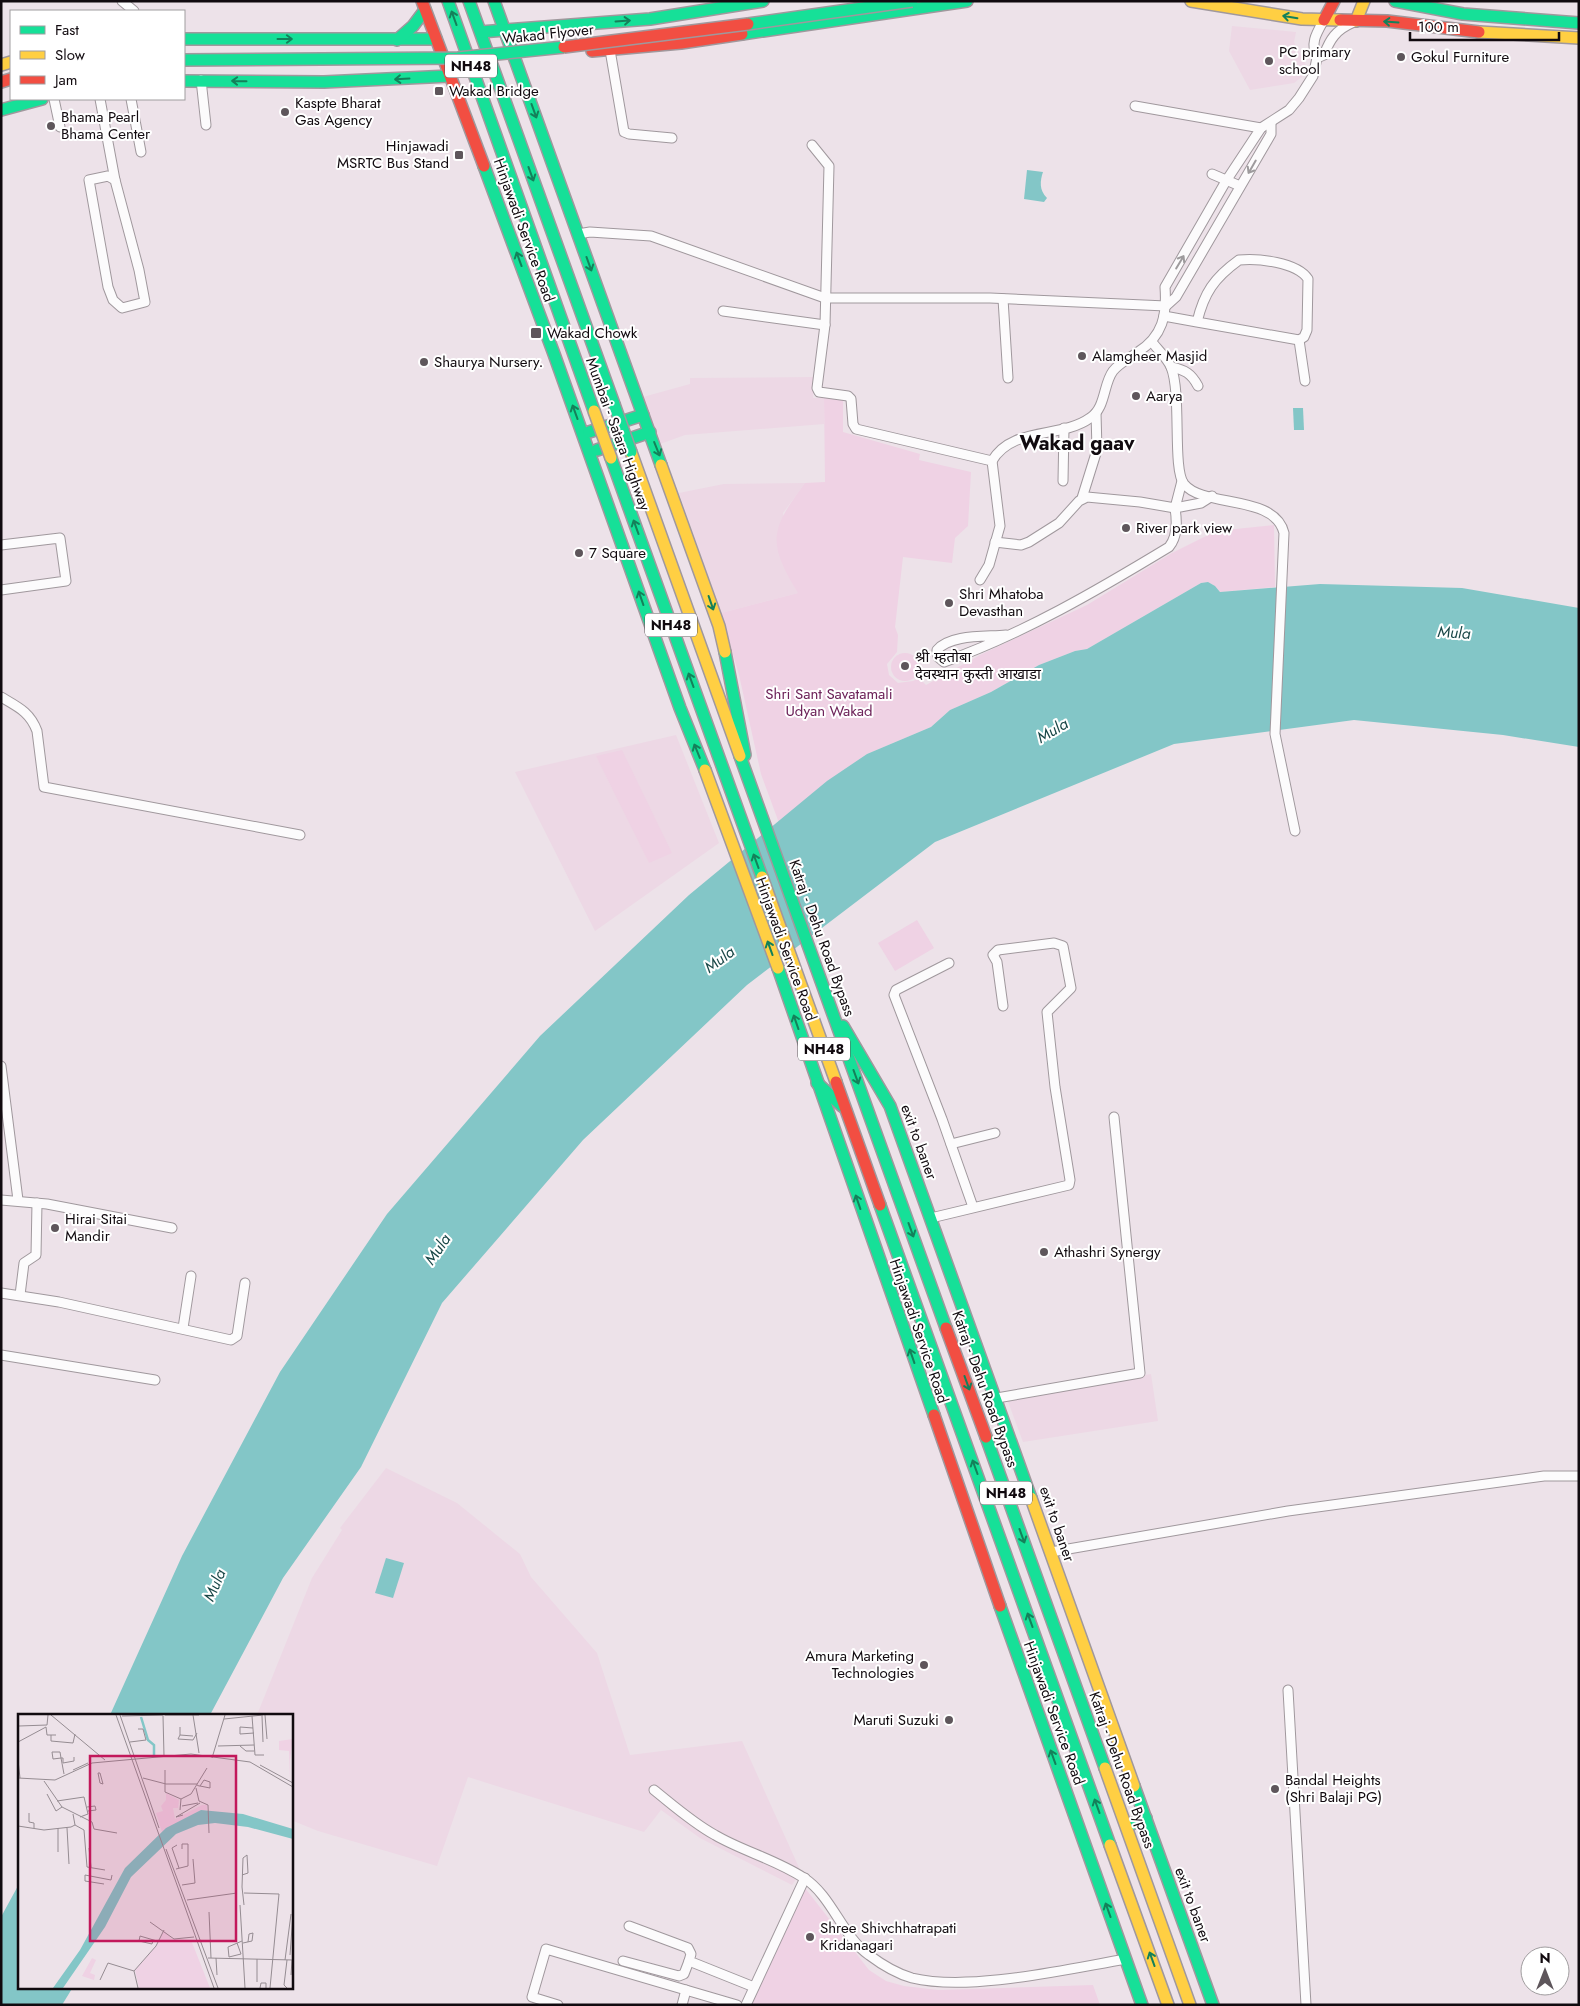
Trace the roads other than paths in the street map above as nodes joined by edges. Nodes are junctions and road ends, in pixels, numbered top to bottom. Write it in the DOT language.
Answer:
graph roads {
  1 [pos="122,1"];
  2 [pos="448,1"];
  3 [pos="469,1"];
  4 [pos="494,1"];
  5 [pos="763,1"];
  6 [pos="862,1"];
  7 [pos="912,1"];
  8 [pos="967,1"];
  9 [pos="1191,1"];
  10 [pos="1334,1"];
  11 [pos="1364,1"];
  12 [pos="1395,1"];
  13 [pos="1408,1"];
  14 [pos="424,6"];
  15 [pos="133,10"];
  16 [pos="1432,11"];
  17 [pos="650,19"];
  18 [pos="1324,20"];
  19 [pos="1356,21"];
  20 [pos="1579,23"];
  21 [pos="504,30"];
  22 [pos="481,32"];
  23 [pos="1579,38"];
  24 [pos="185,39"];
  25 [pos="436,39"];
  26 [pos="397,40"];
  27 [pos="655,46"];
  28 [pos="185,50"];
  29 [pos="610,50"];
  30 [pos="1317,58"];
  31 [pos="185,60"];
  32 [pos="518,65"];
  33 [pos="450,76"];
  34 [pos="202,80"];
  35 [pos="185,81"];
  36 [pos="38,100"];
  37 [pos="54,100"];
  38 [pos="100,100"];
  39 [pos="131,100"];
  40 [pos="1135,106"];
  41 [pos="1,110"];
  42 [pos="1271,123"];
  43 [pos="206,125"];
  44 [pos="60,127"];
  45 [pos="1261,128"];
  46 [pos="672,138"];
  47 [pos="812,145"];
  48 [pos="141,152"];
  49 [pos="1212,174"];
  50 [pos="114,180"];
  51 [pos="1226,181"];
  52 [pos="1240,186"];
  53 [pos="578,234"];
  54 [pos="826,298"];
  55 [pos="1003,299"];
  56 [pos="723,311"];
  57 [pos="1165,311"];
  58 [pos="1197,322"];
  59 [pos="824,325"];
  60 [pos="1299,340"];
  61 [pos="1152,342"];
  62 [pos="1171,367"];
  63 [pos="1008,378"];
  64 [pos="1305,381"];
  65 [pos="1198,386"];
  66 [pos="1096,413"];
  67 [pos="643,415"];
  68 [pos="1064,428"];
  69 [pos="650,432"];
  70 [pos="583,434"];
  71 [pos="590,453"];
  72 [pos="992,460"];
  73 [pos="1063,481"];
  74 [pos="1182,481"];
  75 [pos="1212,496"];
  76 [pos="1082,498"];
  77 [pos="1175,508"];
  78 [pos="995,542"];
  79 [pos="1,545"];
  80 [pos="980,580"];
  81 [pos="1,590"];
  82 [pos="1006,635"];
  83 [pos="1,698"];
  84 [pos="750,781"];
  85 [pos="1295,831"];
  86 [pos="300,835"];
  87 [pos="949,963"];
  88 [pos="830,1006"];
  89 [pos="1003,1006"];
  90 [pos="1,1066"];
  91 [pos="818,1083"];
  92 [pos="846,1109"];
  93 [pos="1114,1117"];
  94 [pos="996,1133"];
  95 [pos="951,1144"];
  96 [pos="1,1200"];
  97 [pos="18,1200"];
  98 [pos="37,1204"];
  99 [pos="973,1207"];
  100 [pos="931,1218"];
  101 [pos="172,1228"];
  102 [pos="191,1276"];
  103 [pos="245,1283"];
  104 [pos="1,1294"];
  105 [pos="20,1295"];
  106 [pos="183,1328"];
  107 [pos="1,1355"];
  108 [pos="155,1380"];
  109 [pos="997,1398"];
  110 [pos="1579,1476"];
  111 [pos="1051,1552"];
  112 [pos="1288,1690"];
  113 [pos="654,1790"];
  114 [pos="1146,1818"];
  115 [pos="1126,1826"];
  116 [pos="805,1878"];
  117 [pos="629,1926"];
  118 [pos="1126,1958"];
  119 [pos="624,1961"];
  120 [pos="689,1961"];
  121 [pos="754,1987"];
  122 [pos="686,1990"];
  123 [pos="558,2005"];
  124 [pos="682,2005"];
  125 [pos="737,2005"];
  126 [pos="746,2005"];
  127 [pos="1142,2005"];
  128 [pos="1168,2005"];
  129 [pos="1190,2005"];
  130 [pos="1213,2005"];
  131 [pos="1306,2005"];
  1 -- 15 [label="street"];
  92 -- 2 [label="main road, Mumbai - Satara Highway / NH48, one-way, bridge"];
  3 -- 22 [label="main road, Mumbai - Satara Highway / NH48"];
  4 -- 21 [label="main road"];
  5 -- 17 [label="main road"];
  6 -- 28 [label="main road, Wakad Flyover, bridge"];
  7 -- 31 [label="main road, Wakad Flyover, bridge"];
  8 -- 27 [label="main road"];
  18 -- 9 [label="main road, one-way"];
  10 -- 18 [label="main road"];
  11 -- 19 [label="main road"];
  12 -- 16 [label="main road"];
  13 -- 16 [label="main road"];
  14 -- 25 [label="main road, Hinjawadi Service Road"];
  14 -- 26 [label="main road"];
  16 -- 20 [label="main road"];
  21 -- 17 [label="main road, one-way"];
  17 -- 27 [label="main road"];
  18 -- 19 [label="main road"];
  18 -- 30 [label="street"];
  23 -- 19 [label="main road, one-way"];
  19 -- 30 [label="street"];
  21 -- 22 [label="main road"];
  21 -- 32 [label="main road"];
  22 -- 84 [label="main road, Mumbai - Satara Highway / NH48, one-way, bridge"];
  24 -- 26 [label="main road, one-way"];
  25 -- 26 [label="main road"];
  25 -- 33 [label="main road, Hinjawadi Service Road"];
  27 -- 29 [label="main road"];
  29 -- 32 [label="main road"];
  29 -- 46 [label="street"];
  30 -- 42 [label="street"];
  32 -- 53 [label="main road, one-way"];
  33 -- 34 [label="main road, one-way"];
  70 -- 33 [label="main road, Hinjawadi Service Road, one-way"];
  34 -- 35 [label="main road"];
  34 -- 43 [label="street"];
  36 -- 41 [label="main road"];
  37 -- 44 [label="street"];
  38 -- 50 [label="street"];
  39 -- 48 [label="street"];
  40 -- 45 [label="street"];
  42 -- 45 [label="street"];
  42 -- 52 [label="street, one-way"];
  45 -- 51 [label="street"];
  47 -- 54 [label="street"];
  49 -- 51 [label="street"];
  50 -- 50 [label="street"];
  51 -- 52 [label="street"];
  57 -- 51 [label="street, one-way"];
  52 -- 57 [label="street"];
  53 -- 54 [label="street"];
  53 -- 67 [label="main road, one-way"];
  54 -- 55 [label="street"];
  54 -- 59 [label="street"];
  55 -- 57 [label="street"];
  55 -- 63 [label="street"];
  56 -- 59 [label="street"];
  57 -- 58 [label="street"];
  57 -- 61 [label="street"];
  58 -- 60 [label="street"];
  58 -- 60 [label="street"];
  59 -- 72 [label="street"];
  60 -- 64 [label="street"];
  61 -- 62 [label="street"];
  61 -- 66 [label="street"];
  62 -- 65 [label="street"];
  62 -- 74 [label="street"];
  66 -- 68 [label="street"];
  66 -- 76 [label="street"];
  67 -- 69 [label="main road"];
  67 -- 70 [label="main road"];
  68 -- 72 [label="street"];
  68 -- 73 [label="street"];
  69 -- 71 [label="main road"];
  69 -- 84 [label="main road, one-way"];
  70 -- 71 [label="main road, Hinjawadi Service Road"];
  91 -- 71 [label="main road, Hinjawadi Service Road, one-way"];
  72 -- 78 [label="street"];
  74 -- 75 [label="street"];
  74 -- 77 [label="street"];
  75 -- 77 [label="street"];
  75 -- 85 [label="street"];
  76 -- 77 [label="street"];
  76 -- 78 [label="street"];
  77 -- 82 [label="street"];
  78 -- 80 [label="street"];
  79 -- 81 [label="street"];
  82 -- 82 [label="street"];
  83 -- 86 [label="street"];
  84 -- 88 [label="main road, Katraj - Dehu Road Bypass / NH48"];
  87 -- 95 [label="street"];
  88 -- 100 [label="main road, exit to baner"];
  88 -- 115 [label="main road, Katraj - Dehu Road Bypass / NH48, one-way"];
  89 -- 99 [label="street"];
  90 -- 97 [label="street"];
  91 -- 92 [label="main road"];
  118 -- 91 [label="main road, Hinjawadi Service Road, one-way"];
  128 -- 92 [label="main road, NH48, one-way"];
  93 -- 109 [label="street"];
  94 -- 95 [label="street"];
  95 -- 99 [label="street"];
  96 -- 97 [label="street"];
  97 -- 98 [label="street"];
  98 -- 101 [label="street"];
  98 -- 105 [label="street"];
  99 -- 100 [label="street"];
  100 -- 109 [label="main road, exit to baner"];
  102 -- 106 [label="street"];
  103 -- 106 [label="street"];
  104 -- 105 [label="street"];
  105 -- 106 [label="street"];
  107 -- 108 [label="street"];
  109 -- 111 [label="main road, exit to baner"];
  110 -- 111 [label="street"];
  111 -- 114 [label="main road, exit to baner"];
  112 -- 131 [label="street"];
  113 -- 116 [label="street"];
  114 -- 115 [label="main road"];
  114 -- 130 [label="main road, exit to baner"];
  115 -- 129 [label="main road, Katraj - Dehu Road Bypass / NH48"];
  116 -- 118 [label="street"];
  116 -- 121 [label="street"];
  117 -- 120 [label="street"];
  118 -- 127 [label="main road, Hinjawadi Service Road"];
  119 -- 120 [label="street"];
  120 -- 121 [label="street"];
  121 -- 126 [label="street"];
  122 -- 123 [label="street"];
  122 -- 124 [label="street"];
  122 -- 125 [label="street"];
}
